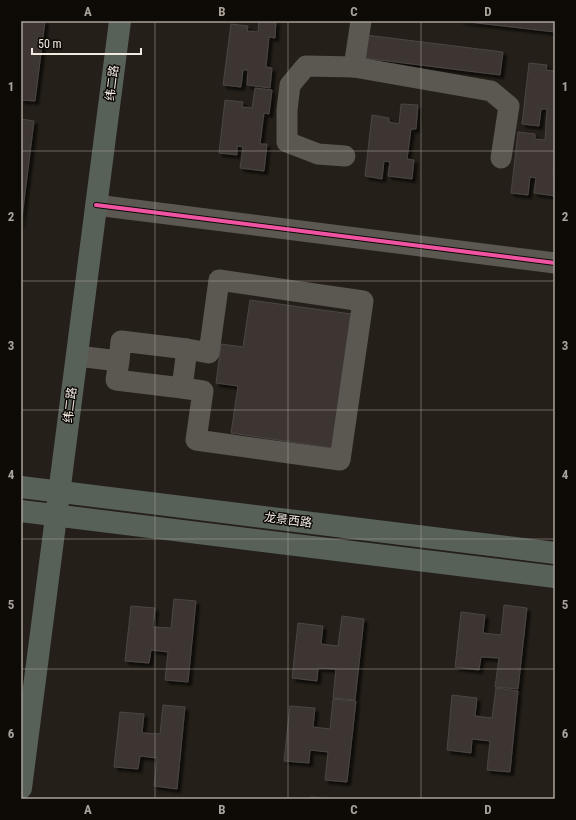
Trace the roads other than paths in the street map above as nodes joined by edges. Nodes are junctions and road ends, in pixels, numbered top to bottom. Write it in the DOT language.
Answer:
graph roads {
  1 [pos="120,21"];
  2 [pos="361,21"];
  3 [pos="354,67"];
  4 [pos="345,156"];
  5 [pos="501,158"];
  6 [pos="96,205"];
  7 [pos="555,263"];
  8 [pos="187,349"];
  9 [pos="77,356"];
  10 [pos="119,361"];
  11 [pos="182,388"];
  12 [pos="21,487"];
  13 [pos="59,492"];
  14 [pos="21,512"];
  15 [pos="56,516"];
  16 [pos="555,553"];
  17 [pos="555,577"];
  18 [pos="21,788"];
  1 -- 6 [label="main road, 纬二路"];
  2 -- 3 [label="street"];
  3 -- 4 [label="street"];
  3 -- 5 [label="street"];
  6 -- 7 [label="street"];
  6 -- 9 [label="main road, 纬二路"];
  8 -- 10 [label="street"];
  8 -- 11 [label="street"];
  8 -- 11 [label="street"];
  9 -- 10 [label="street"];
  9 -- 13 [label="main road, 纬二路"];
  10 -- 11 [label="street"];
  12 -- 13 [label="main road, 龙景西路"];
  13 -- 15 [label="main road, 纬二路"];
  13 -- 16 [label="main road, 龙景西路"];
  14 -- 15 [label="main road, 龙景西路"];
  15 -- 17 [label="main road, 龙景西路"];
  15 -- 18 [label="main road, 纬二路"];
}
